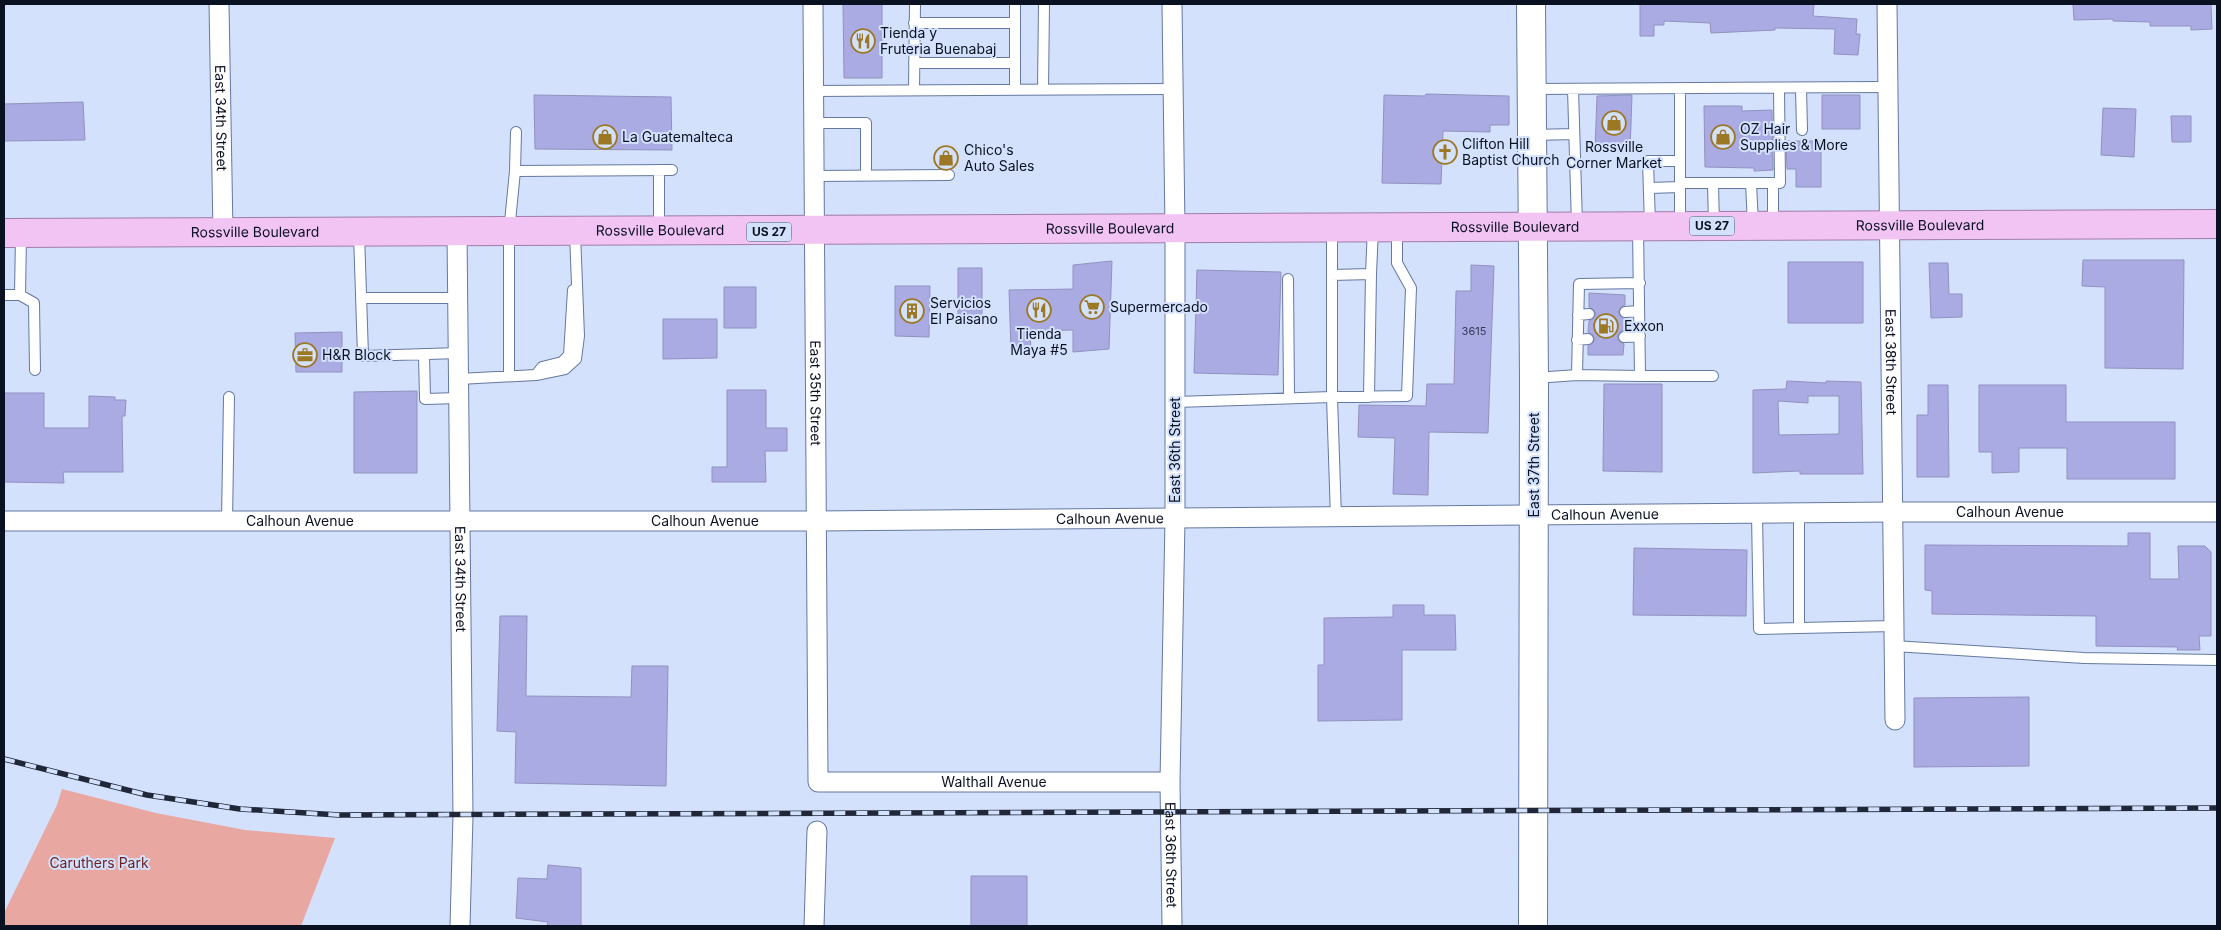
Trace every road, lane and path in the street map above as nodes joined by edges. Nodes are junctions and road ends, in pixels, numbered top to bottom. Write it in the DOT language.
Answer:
graph roads {
  1 [pos="219,4"];
  2 [pos="812,4"];
  3 [pos="915,4"];
  4 [pos="1015,4"];
  5 [pos="1044,4"];
  6 [pos="1172,4"];
  7 [pos="1531,4"];
  8 [pos="1887,4"];
  9 [pos="914,23"];
  10 [pos="1015,23"];
  11 [pos="914,63"];
  12 [pos="1014,63"];
  13 [pos="1888,87"];
  14 [pos="1680,88"];
  15 [pos="1779,88"];
  16 [pos="1801,88"];
  17 [pos="1043,89"];
  18 [pos="1173,89"];
  19 [pos="1532,89"];
  20 [pos="1573,89"];
  21 [pos="814,90"];
  22 [pos="914,90"];
  23 [pos="1015,90"];
  24 [pos="814,124"];
  25 [pos="1802,130"];
  26 [pos="516,132"];
  27 [pos="1574,134"];
  28 [pos="1532,135"];
  29 [pos="1680,160"];
  30 [pos="659,170"];
  31 [pos="672,170"];
  32 [pos="515,171"];
  33 [pos="866,175"];
  34 [pos="949,175"];
  35 [pos="814,176"];
  36 [pos="1713,183"];
  37 [pos="1751,183"];
  38 [pos="1773,183"];
  39 [pos="1680,185"];
  40 [pos="1649,188"];
  41 [pos="2217,224"];
  42 [pos="1763,225"];
  43 [pos="1890,225"];
  44 [pos="1576,226"];
  45 [pos="1644,226"];
  46 [pos="1680,226"];
  47 [pos="1714,226"];
  48 [pos="1534,227"];
  49 [pos="1332,228"];
  50 [pos="1385,228"];
  51 [pos="1175,230"];
  52 [pos="815,231"];
  53 [pos="509,232"];
  54 [pos="574,232"];
  55 [pos="659,232"];
  56 [pos="12,233"];
  57 [pos="223,233"];
  58 [pos="359,233"];
  59 [pos="457,233"];
  60 [pos="1371,274"];
  61 [pos="1332,275"];
  62 [pos="1288,279"];
  63 [pos="1640,283"];
  64 [pos="4,295"];
  65 [pos="20,295"];
  66 [pos="361,298"];
  67 [pos="458,298"];
  68 [pos="1639,311"];
  69 [pos="1625,312"];
  70 [pos="1589,314"];
  71 [pos="1578,315"];
  72 [pos="1640,336"];
  73 [pos="1624,337"];
  74 [pos="1588,339"];
  75 [pos="1577,340"];
  76 [pos="459,353"];
  77 [pos="424,354"];
  78 [pos="35,370"];
  79 [pos="1577,375"];
  80 [pos="509,376"];
  81 [pos="1640,376"];
  82 [pos="1713,376"];
  83 [pos="1534,378"];
  84 [pos="459,388"];
  85 [pos="229,397"];
  86 [pos="1289,397"];
  87 [pos="1332,397"];
  88 [pos="1369,397"];
  89 [pos="1174,402"];
  90 [pos="1892,512"];
  91 [pos="2217,512"];
  92 [pos="1799,513"];
  93 [pos="1757,514"];
  94 [pos="1534,516"];
  95 [pos="1336,518"];
  96 [pos="461,520"];
  97 [pos="1175,520"];
  98 [pos="4,521"];
  99 [pos="228,521"];
  100 [pos="814,521"];
  101 [pos="1894,626"];
  102 [pos="1799,628"];
  103 [pos="1894,646"];
  104 [pos="2217,660"];
  105 [pos="1895,720"];
  106 [pos="818,782"];
  107 [pos="1170,782"];
  108 [pos="817,831"];
  109 [pos="460,926"];
  110 [pos="814,926"];
  111 [pos="1172,926"];
  112 [pos="1533,926"];
  1 -- 57 [label="street, East 34th Street"];
  2 -- 21 [label="street, East 35th Street"];
  3 -- 9 [label="lane"];
  4 -- 10 [label="lane"];
  5 -- 17 [label="lane"];
  6 -- 18 [label="street, East 36th Street"];
  7 -- 19 [label="main road, East 37th Street"];
  8 -- 13 [label="street, East 38th Street"];
  9 -- 10 [label="lane"];
  9 -- 11 [label="lane"];
  10 -- 12 [label="lane"];
  11 -- 12 [label="lane"];
  11 -- 22 [label="lane"];
  12 -- 23 [label="lane"];
  13 -- 16 [label="lane"];
  13 -- 43 [label="street, East 38th Street"];
  14 -- 15 [label="lane"];
  14 -- 20 [label="lane"];
  14 -- 29 [label="lane"];
  15 -- 16 [label="lane"];
  15 -- 38 [label="lane"];
  16 -- 25 [label="lane"];
  17 -- 18 [label="lane"];
  17 -- 23 [label="lane"];
  18 -- 51 [label="street, East 36th Street"];
  19 -- 20 [label="lane"];
  19 -- 28 [label="main road, East 37th Street"];
  20 -- 27 [label="lane"];
  21 -- 22 [label="lane"];
  21 -- 24 [label="street, East 35th Street"];
  22 -- 23 [label="lane"];
  24 -- 33 [label="lane"];
  24 -- 35 [label="street, East 35th Street"];
  26 -- 32 [label="lane"];
  27 -- 28 [label="lane"];
  27 -- 44 [label="lane"];
  28 -- 48 [label="main road, East 37th Street"];
  29 -- 39 [label="lane"];
  29 -- 40 [label="lane"];
  30 -- 31 [label="lane"];
  30 -- 32 [label="lane"];
  30 -- 55 [label="lane"];
  32 -- 53 [label="lane"];
  33 -- 34 [label="lane"];
  33 -- 35 [label="lane"];
  35 -- 52 [label="street, East 35th Street"];
  36 -- 37 [label="lane"];
  36 -- 39 [label="lane"];
  36 -- 47 [label="lane"];
  37 -- 38 [label="lane"];
  37 -- 42 [label="lane"];
  38 -- 42 [label="lane"];
  39 -- 40 [label="lane"];
  39 -- 46 [label="lane"];
  40 -- 45 [label="lane"];
  41 -- 43 [label="highway, Rossville Boulevard / US 27"];
  42 -- 43 [label="highway, Rossville Boulevard / US 27"];
  42 -- 47 [label="highway, Rossville Boulevard / US 27"];
  43 -- 90 [label="street, East 38th Street"];
  44 -- 45 [label="highway, Rossville Boulevard / US 27"];
  44 -- 48 [label="highway, Rossville Boulevard / US 27"];
  45 -- 46 [label="highway, Rossville Boulevard / US 27"];
  45 -- 63 [label="lane"];
  46 -- 47 [label="highway, Rossville Boulevard / US 27"];
  48 -- 50 [label="highway, Rossville Boulevard / US 27"];
  48 -- 83 [label="main road, East 37th Street"];
  49 -- 50 [label="highway, Rossville Boulevard / US 27"];
  49 -- 51 [label="highway, Rossville Boulevard / US 27"];
  49 -- 61 [label="lane"];
  50 -- 60 [label="lane"];
  50 -- 88 [label="lane"];
  51 -- 52 [label="highway, Rossville Boulevard / US 27"];
  51 -- 89 [label="street, East 36th Street"];
  52 -- 55 [label="highway, Rossville Boulevard / US 27"];
  52 -- 100 [label="street, East 35th Street"];
  53 -- 54 [label="highway, Rossville Boulevard / US 27"];
  53 -- 59 [label="highway, Rossville Boulevard / US 27"];
  53 -- 80 [label="lane"];
  54 -- 55 [label="highway, Rossville Boulevard / US 27"];
  54 -- 80 [label="lane"];
  56 -- 57 [label="highway, Rossville Boulevard / US 27"];
  56 -- 65 [label="lane"];
  57 -- 58 [label="highway, Rossville Boulevard / US 27"];
  58 -- 59 [label="highway, Rossville Boulevard / US 27"];
  58 -- 66 [label="lane"];
  59 -- 67 [label="street, East 34th Street"];
  60 -- 61 [label="lane"];
  60 -- 88 [label="lane"];
  61 -- 87 [label="lane"];
  62 -- 86 [label="lane"];
  63 -- 68 [label="lane"];
  63 -- 71 [label="lane"];
  64 -- 65 [label="lane"];
  65 -- 78 [label="lane"];
  66 -- 67 [label="lane"];
  66 -- 77 [label="lane"];
  67 -- 76 [label="street, East 34th Street"];
  68 -- 69 [label="lane"];
  68 -- 72 [label="lane"];
  70 -- 71 [label="lane"];
  71 -- 75 [label="lane"];
  72 -- 73 [label="lane"];
  72 -- 81 [label="lane"];
  74 -- 75 [label="lane"];
  75 -- 79 [label="lane"];
  76 -- 77 [label="lane"];
  76 -- 84 [label="street, East 34th Street"];
  77 -- 84 [label="lane"];
  79 -- 81 [label="lane"];
  79 -- 83 [label="lane"];
  80 -- 84 [label="lane"];
  81 -- 82 [label="lane"];
  83 -- 94 [label="main road, East 37th Street"];
  84 -- 96 [label="street, East 34th Street"];
  85 -- 99 [label="lane"];
  86 -- 87 [label="lane"];
  86 -- 89 [label="lane"];
  87 -- 88 [label="lane"];
  87 -- 95 [label="lane"];
  89 -- 97 [label="street, East 36th Street"];
  90 -- 91 [label="street, Calhoun Avenue"];
  90 -- 92 [label="street, Calhoun Avenue"];
  90 -- 101 [label="street, East 38th Street"];
  92 -- 93 [label="street, Calhoun Avenue"];
  92 -- 102 [label="lane"];
  93 -- 94 [label="street, Calhoun Avenue"];
  93 -- 102 [label="lane"];
  94 -- 95 [label="street, Calhoun Avenue"];
  94 -- 112 [label="main road, East 37th Street"];
  95 -- 97 [label="street, Calhoun Avenue"];
  96 -- 99 [label="street, Calhoun Avenue"];
  96 -- 100 [label="street, Calhoun Avenue"];
  96 -- 109 [label="street, East 34th Street"];
  97 -- 100 [label="street, Calhoun Avenue"];
  97 -- 107 [label="street, East 36th Street"];
  98 -- 99 [label="street, Calhoun Avenue"];
  100 -- 106 [label="street, East 35th Street"];
  101 -- 102 [label="lane"];
  101 -- 103 [label="street, East 38th Street"];
  103 -- 104 [label="lane"];
  103 -- 105 [label="street, East 38th Street"];
  106 -- 107 [label="street, Walthall Avenue"];
  107 -- 111 [label="street, East 36th Street"];
  108 -- 110 [label="street"];
}
